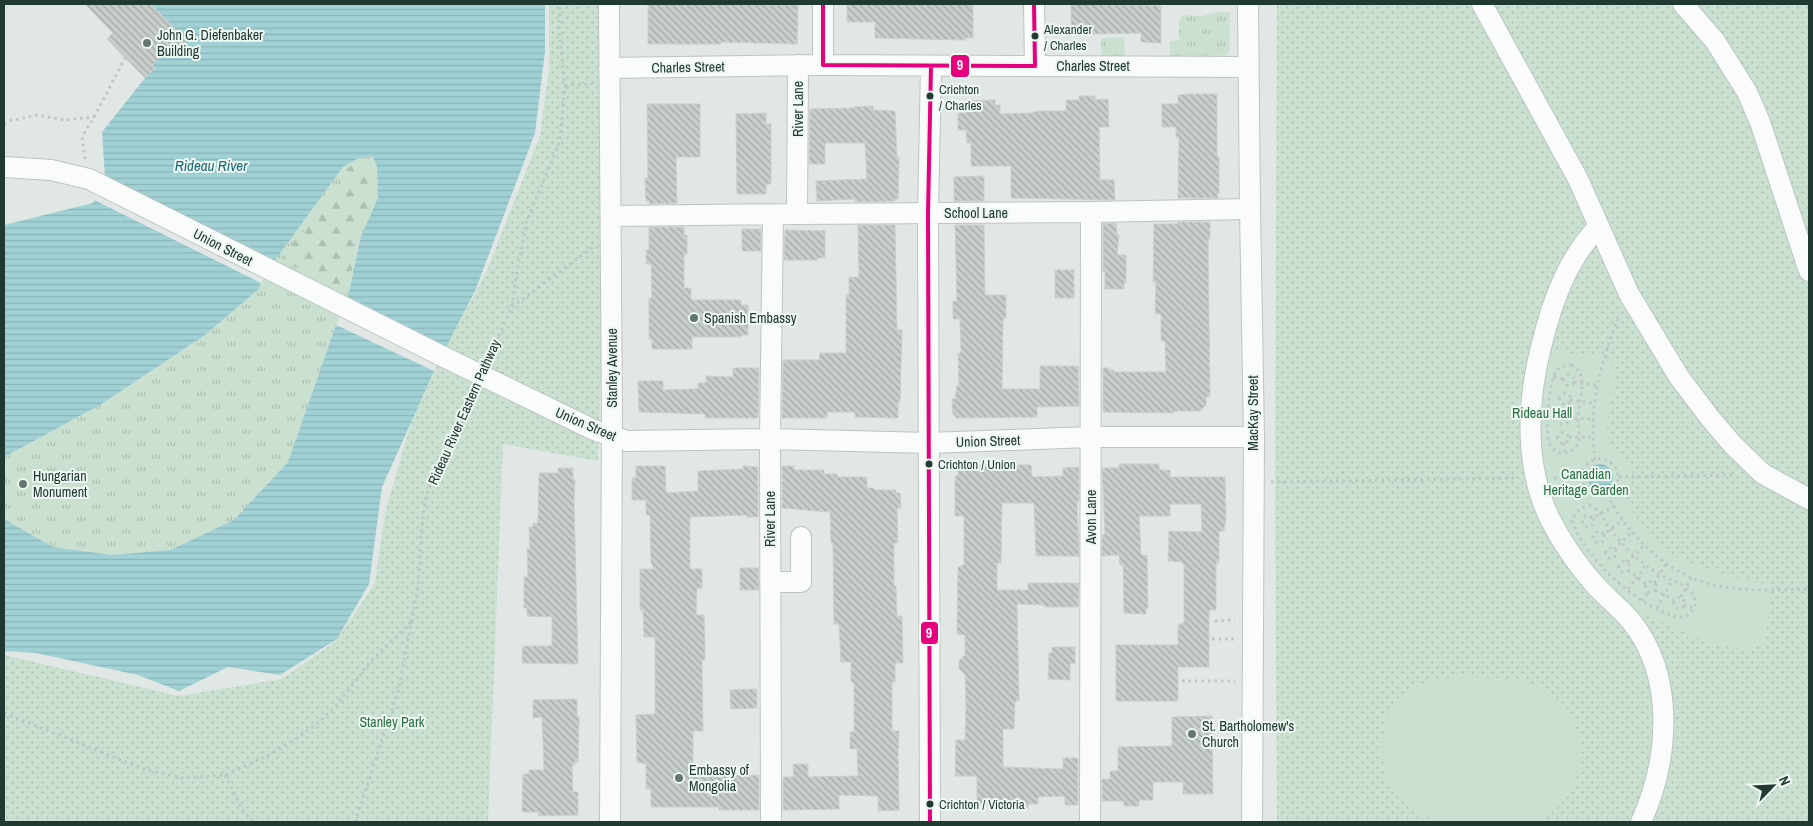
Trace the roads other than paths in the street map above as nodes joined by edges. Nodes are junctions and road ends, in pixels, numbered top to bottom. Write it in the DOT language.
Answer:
graph roads {
  1 [pos="609,4"];
  2 [pos="823,4"];
  3 [pos="1034,4"];
  4 [pos="1248,4"];
  5 [pos="1482,4"];
  6 [pos="1683,4"];
  7 [pos="823,65"];
  8 [pos="798,66"];
  9 [pos="931,66"];
  10 [pos="1035,66"];
  11 [pos="1248,67"];
  12 [pos="609,68"];
  13 [pos="4,167"];
  14 [pos="1250,208"];
  15 [pos="1091,212"];
  16 [pos="928,213"];
  17 [pos="797,214"];
  18 [pos="773,215"];
  19 [pos="612,225"];
  20 [pos="1599,226"];
  21 [pos="1809,271"];
  22 [pos="612,436"];
  23 [pos="1091,437"];
  24 [pos="1254,437"];
  25 [pos="770,439"];
  26 [pos="928,443"];
  27 [pos="1809,500"];
  28 [pos="801,537"];
  29 [pos="770,582"];
  30 [pos="610,822"];
  31 [pos="771,822"];
  32 [pos="930,822"];
  33 [pos="1090,822"];
  34 [pos="1252,822"];
  35 [pos="1641,822"];
  1 -- 12 [label="street, Stanley Avenue"];
  2 -- 7 [label="street"];
  3 -- 10 [label="street"];
  4 -- 11 [label="street, MacKay Street"];
  5 -- 20 [label="street"];
  6 -- 21 [label="street"];
  7 -- 8 [label="street, Charles Street"];
  7 -- 9 [label="street, Charles Street"];
  8 -- 12 [label="street, Charles Street"];
  8 -- 17 [label="street, River Lane"];
  9 -- 10 [label="street, Charles Street"];
  9 -- 16 [label="street"];
  10 -- 11 [label="street, Charles Street"];
  11 -- 14 [label="street, MacKay Street"];
  12 -- 19 [label="street, Stanley Avenue"];
  13 -- 22 [label="street, Union Street"];
  14 -- 15 [label="street, School Lane"];
  14 -- 24 [label="street, MacKay Street"];
  15 -- 16 [label="street, School Lane"];
  15 -- 23 [label="street, Avon Lane"];
  16 -- 17 [label="street, School Lane"];
  16 -- 26 [label="street"];
  17 -- 18 [label="street, School Lane"];
  18 -- 19 [label="street, School Lane"];
  18 -- 25 [label="street, River Lane"];
  19 -- 22 [label="street, Stanley Avenue"];
  20 -- 27 [label="street"];
  20 -- 35 [label="street"];
  22 -- 25 [label="street, Union Street"];
  22 -- 30 [label="street, Stanley Avenue"];
  23 -- 24 [label="street, Union Street"];
  23 -- 26 [label="street, Union Street"];
  23 -- 33 [label="street, Avon Lane"];
  24 -- 34 [label="street, MacKay Street"];
  25 -- 26 [label="street, Union Street"];
  25 -- 29 [label="street, River Lane"];
  26 -- 32 [label="street"];
  28 -- 29 [label="street"];
  29 -- 31 [label="street, River Lane"];
}
